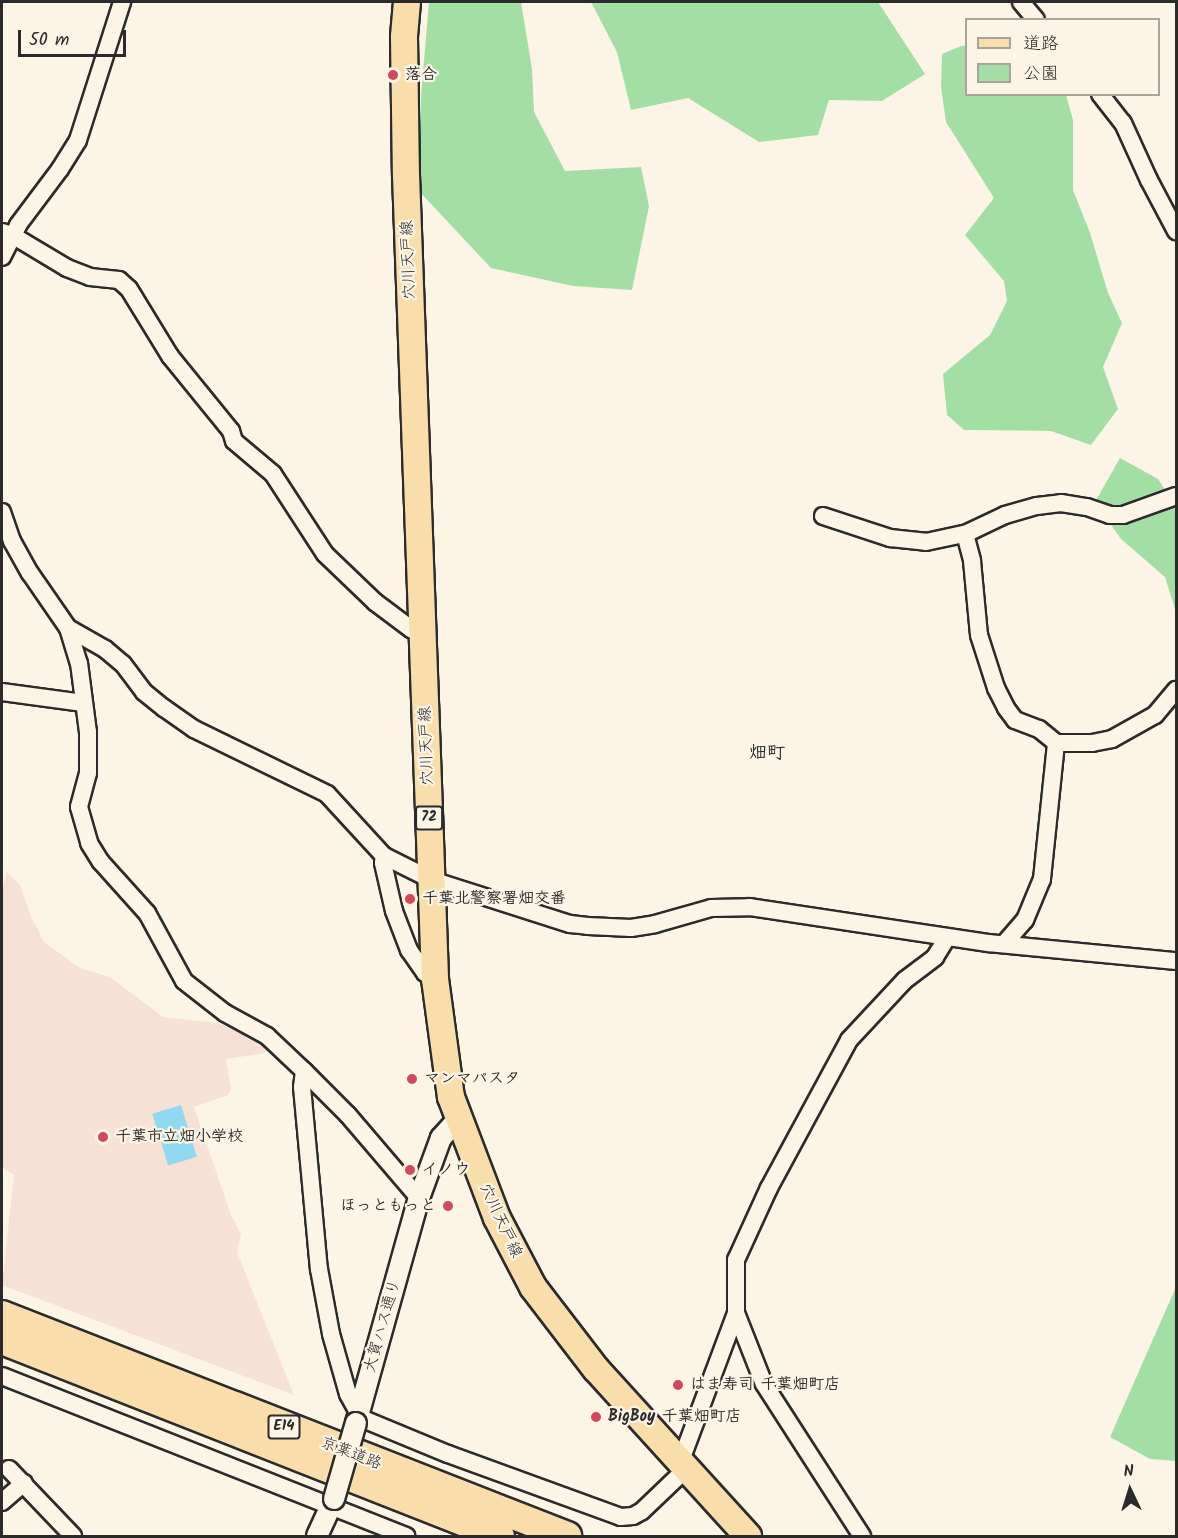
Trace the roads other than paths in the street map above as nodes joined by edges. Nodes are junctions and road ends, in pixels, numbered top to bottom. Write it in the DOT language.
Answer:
graph roads {
  1 [pos="122,2"];
  2 [pos="407,2"];
  3 [pos="1021,2"];
  4 [pos="1034,18"];
  5 [pos="1102,96"];
  6 [pos="1176,231"];
  7 [pos="7,234"];
  8 [pos="2,257"];
  9 [pos="1176,496"];
  10 [pos="2,512"];
  11 [pos="823,516"];
  12 [pos="965,534"];
  13 [pos="68,628"];
  14 [pos="424,635"];
  15 [pos="1176,690"];
  16 [pos="2,692"];
  17 [pos="83,703"];
  18 [pos="1056,743"];
  19 [pos="384,856"];
  20 [pos="432,880"];
  21 [pos="946,938"];
  22 [pos="1004,944"];
  23 [pos="1176,961"];
  24 [pos="435,979"];
  25 [pos="304,1071"];
  26 [pos="458,1119"];
  27 [pos="419,1198"];
  28 [pos="736,1313"];
  29 [pos="2,1315"];
  30 [pos="2,1340"];
  31 [pos="2,1376"];
  32 [pos="357,1418"];
  33 [pos="683,1466"];
  34 [pos="9,1469"];
  35 [pos="24,1483"];
  36 [pos="2,1502"];
  37 [pos="333,1502"];
  38 [pos="71,1536"];
  39 [pos="317,1536"];
  40 [pos="407,1536"];
  41 [pos="500,1536"];
  42 [pos="567,1536"];
  43 [pos="748,1536"];
  44 [pos="862,1536"];
  1 -- 7 [label="street"];
  2 -- 14 [label="main road, 穴川天戸線 / 72"];
  3 -- 4 [label="street"];
  5 -- 6 [label="street"];
  7 -- 8 [label="street"];
  7 -- 14 [label="street"];
  9 -- 12 [label="street"];
  10 -- 13 [label="street"];
  11 -- 12 [label="street"];
  12 -- 18 [label="street"];
  13 -- 17 [label="street"];
  13 -- 19 [label="street"];
  14 -- 20 [label="main road, 穴川天戸線 / 72"];
  15 -- 18 [label="street"];
  16 -- 17 [label="street"];
  17 -- 25 [label="street"];
  18 -- 22 [label="street"];
  19 -- 20 [label="street"];
  19 -- 24 [label="street"];
  20 -- 21 [label="street"];
  20 -- 24 [label="main road, 穴川天戸線 / 72"];
  21 -- 22 [label="street"];
  21 -- 28 [label="street"];
  22 -- 23 [label="street"];
  24 -- 26 [label="main road, 穴川天戸線 / 72"];
  25 -- 27 [label="street"];
  25 -- 32 [label="street"];
  26 -- 27 [label="street, 大賀ハス通り"];
  26 -- 33 [label="main road, 穴川天戸線 / 72"];
  27 -- 32 [label="street, 大賀ハス通り"];
  28 -- 33 [label="street"];
  28 -- 44 [label="street"];
  29 -- 42 [label="highway, 京葉道路 / E14"];
  30 -- 41 [label="highway, 京葉道路 / E14"];
  31 -- 37 [label="street"];
  32 -- 33 [label="street"];
  32 -- 37 [label="street, 大賀ハス通り, bridge"];
  33 -- 43 [label="main road, 穴川天戸線 / 72"];
  34 -- 35 [label="street"];
  35 -- 36 [label="street"];
  35 -- 38 [label="street"];
  37 -- 39 [label="street, 大賀ハス通り"];
  37 -- 40 [label="street"];
}
